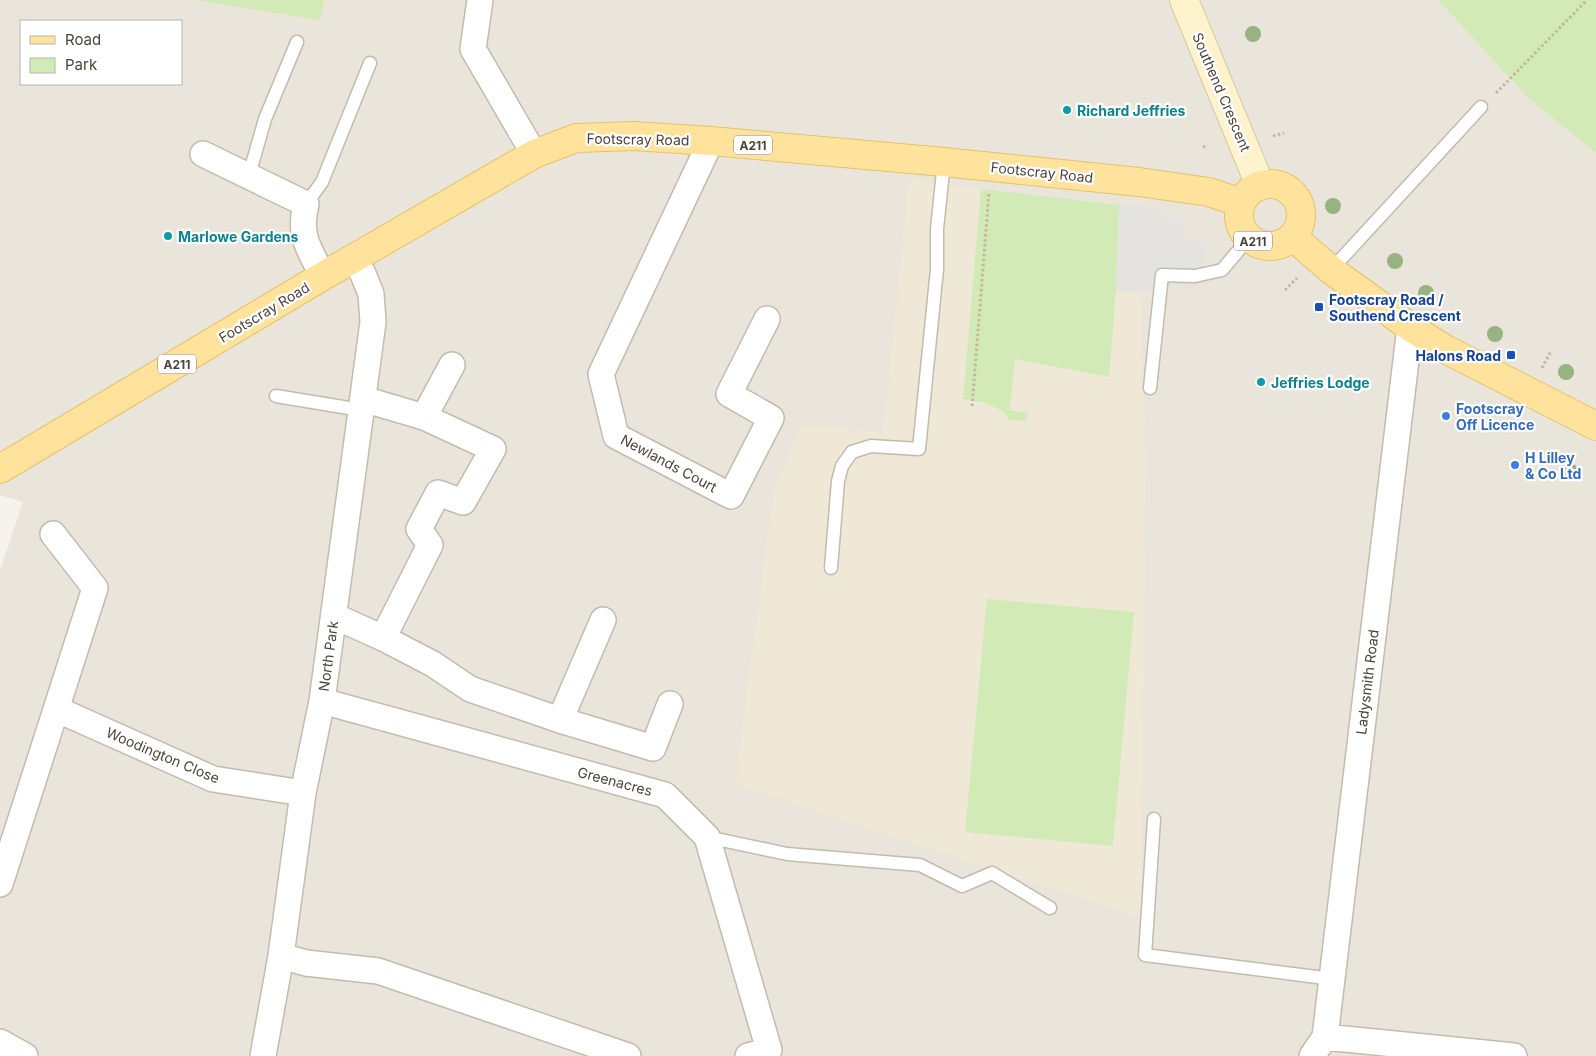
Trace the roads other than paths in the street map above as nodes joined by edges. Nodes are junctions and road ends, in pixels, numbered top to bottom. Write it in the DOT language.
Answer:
graph roads {
  1 [pos="480,0"];
  2 [pos="1184,0"];
  3 [pos="297,42"];
  4 [pos="370,63"];
  5 [pos="1482,107"];
  6 [pos="711,141"];
  7 [pos="203,154"];
  8 [pos="534,154"];
  9 [pos="944,162"];
  10 [pos="249,175"];
  11 [pos="1251,194"];
  12 [pos="306,204"];
  13 [pos="1293,237"];
  14 [pos="1249,238"];
  15 [pos="354,258"];
  16 [pos="1331,270"];
  17 [pos="323,276"];
  18 [pos="768,319"];
  19 [pos="1410,327"];
  20 [pos="452,365"];
  21 [pos="1150,388"];
  22 [pos="276,396"];
  23 [pos="362,405"];
  24 [pos="424,417"];
  25 [pos="1596,426"];
  26 [pos="0,470"];
  27 [pos="53,534"];
  28 [pos="831,568"];
  29 [pos="334,616"];
  30 [pos="603,620"];
  31 [pos="383,638"];
  32 [pos="322,701"];
  33 [pos="670,704"];
  34 [pos="56,709"];
  35 [pos="560,720"];
  36 [pos="303,793"];
  37 [pos="1154,818"];
  38 [pos="708,837"];
  39 [pos="0,884"];
  40 [pos="1050,908"];
  41 [pos="281,956"];
  42 [pos="1332,979"];
  43 [pos="0,1042"];
  44 [pos="1318,1046"];
  45 [pos="763,1054"];
  46 [pos="25,1056"];
  47 [pos="263,1056"];
  48 [pos="628,1056"];
  49 [pos="1514,1056"];
  1 -- 8 [label="street"];
  2 -- 11 [label="street, Southend Crescent"];
  3 -- 10 [label="lane"];
  4 -- 12 [label="lane"];
  5 -- 16 [label="lane"];
  6 -- 8 [label="main road, Footscray Road / A211"];
  6 -- 9 [label="main road, Footscray Road / A211"];
  6 -- 18 [label="street, Newlands Court"];
  7 -- 10 [label="street"];
  8 -- 15 [label="main road, Footscray Road / A211"];
  9 -- 11 [label="main road, Footscray Road / A211"];
  9 -- 28 [label="lane"];
  10 -- 12 [label="street"];
  11 -- 13 [label="main road, A211"];
  11 -- 14 [label="main road, Southend Crescent / A211"];
  12 -- 17 [label="street"];
  13 -- 14 [label="main road, A211"];
  13 -- 16 [label="main road"];
  14 -- 21 [label="lane"];
  15 -- 17 [label="main road, Footscray Road / A211"];
  15 -- 23 [label="street, North Park"];
  16 -- 19 [label="main road"];
  17 -- 26 [label="main road, Footscray Road / A211"];
  19 -- 25 [label="main road"];
  19 -- 42 [label="street, Ladysmith Road"];
  20 -- 24 [label="street"];
  22 -- 23 [label="lane"];
  23 -- 24 [label="street"];
  23 -- 29 [label="street, North Park"];
  24 -- 31 [label="street"];
  27 -- 34 [label="street"];
  29 -- 31 [label="street"];
  29 -- 32 [label="street, North Park"];
  30 -- 35 [label="street"];
  31 -- 35 [label="street"];
  32 -- 36 [label="street, North Park"];
  32 -- 38 [label="street, Greenacres"];
  33 -- 35 [label="street"];
  34 -- 36 [label="street, Woodington Close"];
  34 -- 39 [label="street"];
  36 -- 41 [label="street, North Park"];
  37 -- 42 [label="lane"];
  38 -- 40 [label="lane"];
  38 -- 45 [label="street, Greenacres"];
  41 -- 47 [label="street, North Park"];
  41 -- 48 [label="street"];
  42 -- 44 [label="street, Ladysmith Road"];
  43 -- 46 [label="street"];
  44 -- 49 [label="street"];
}
